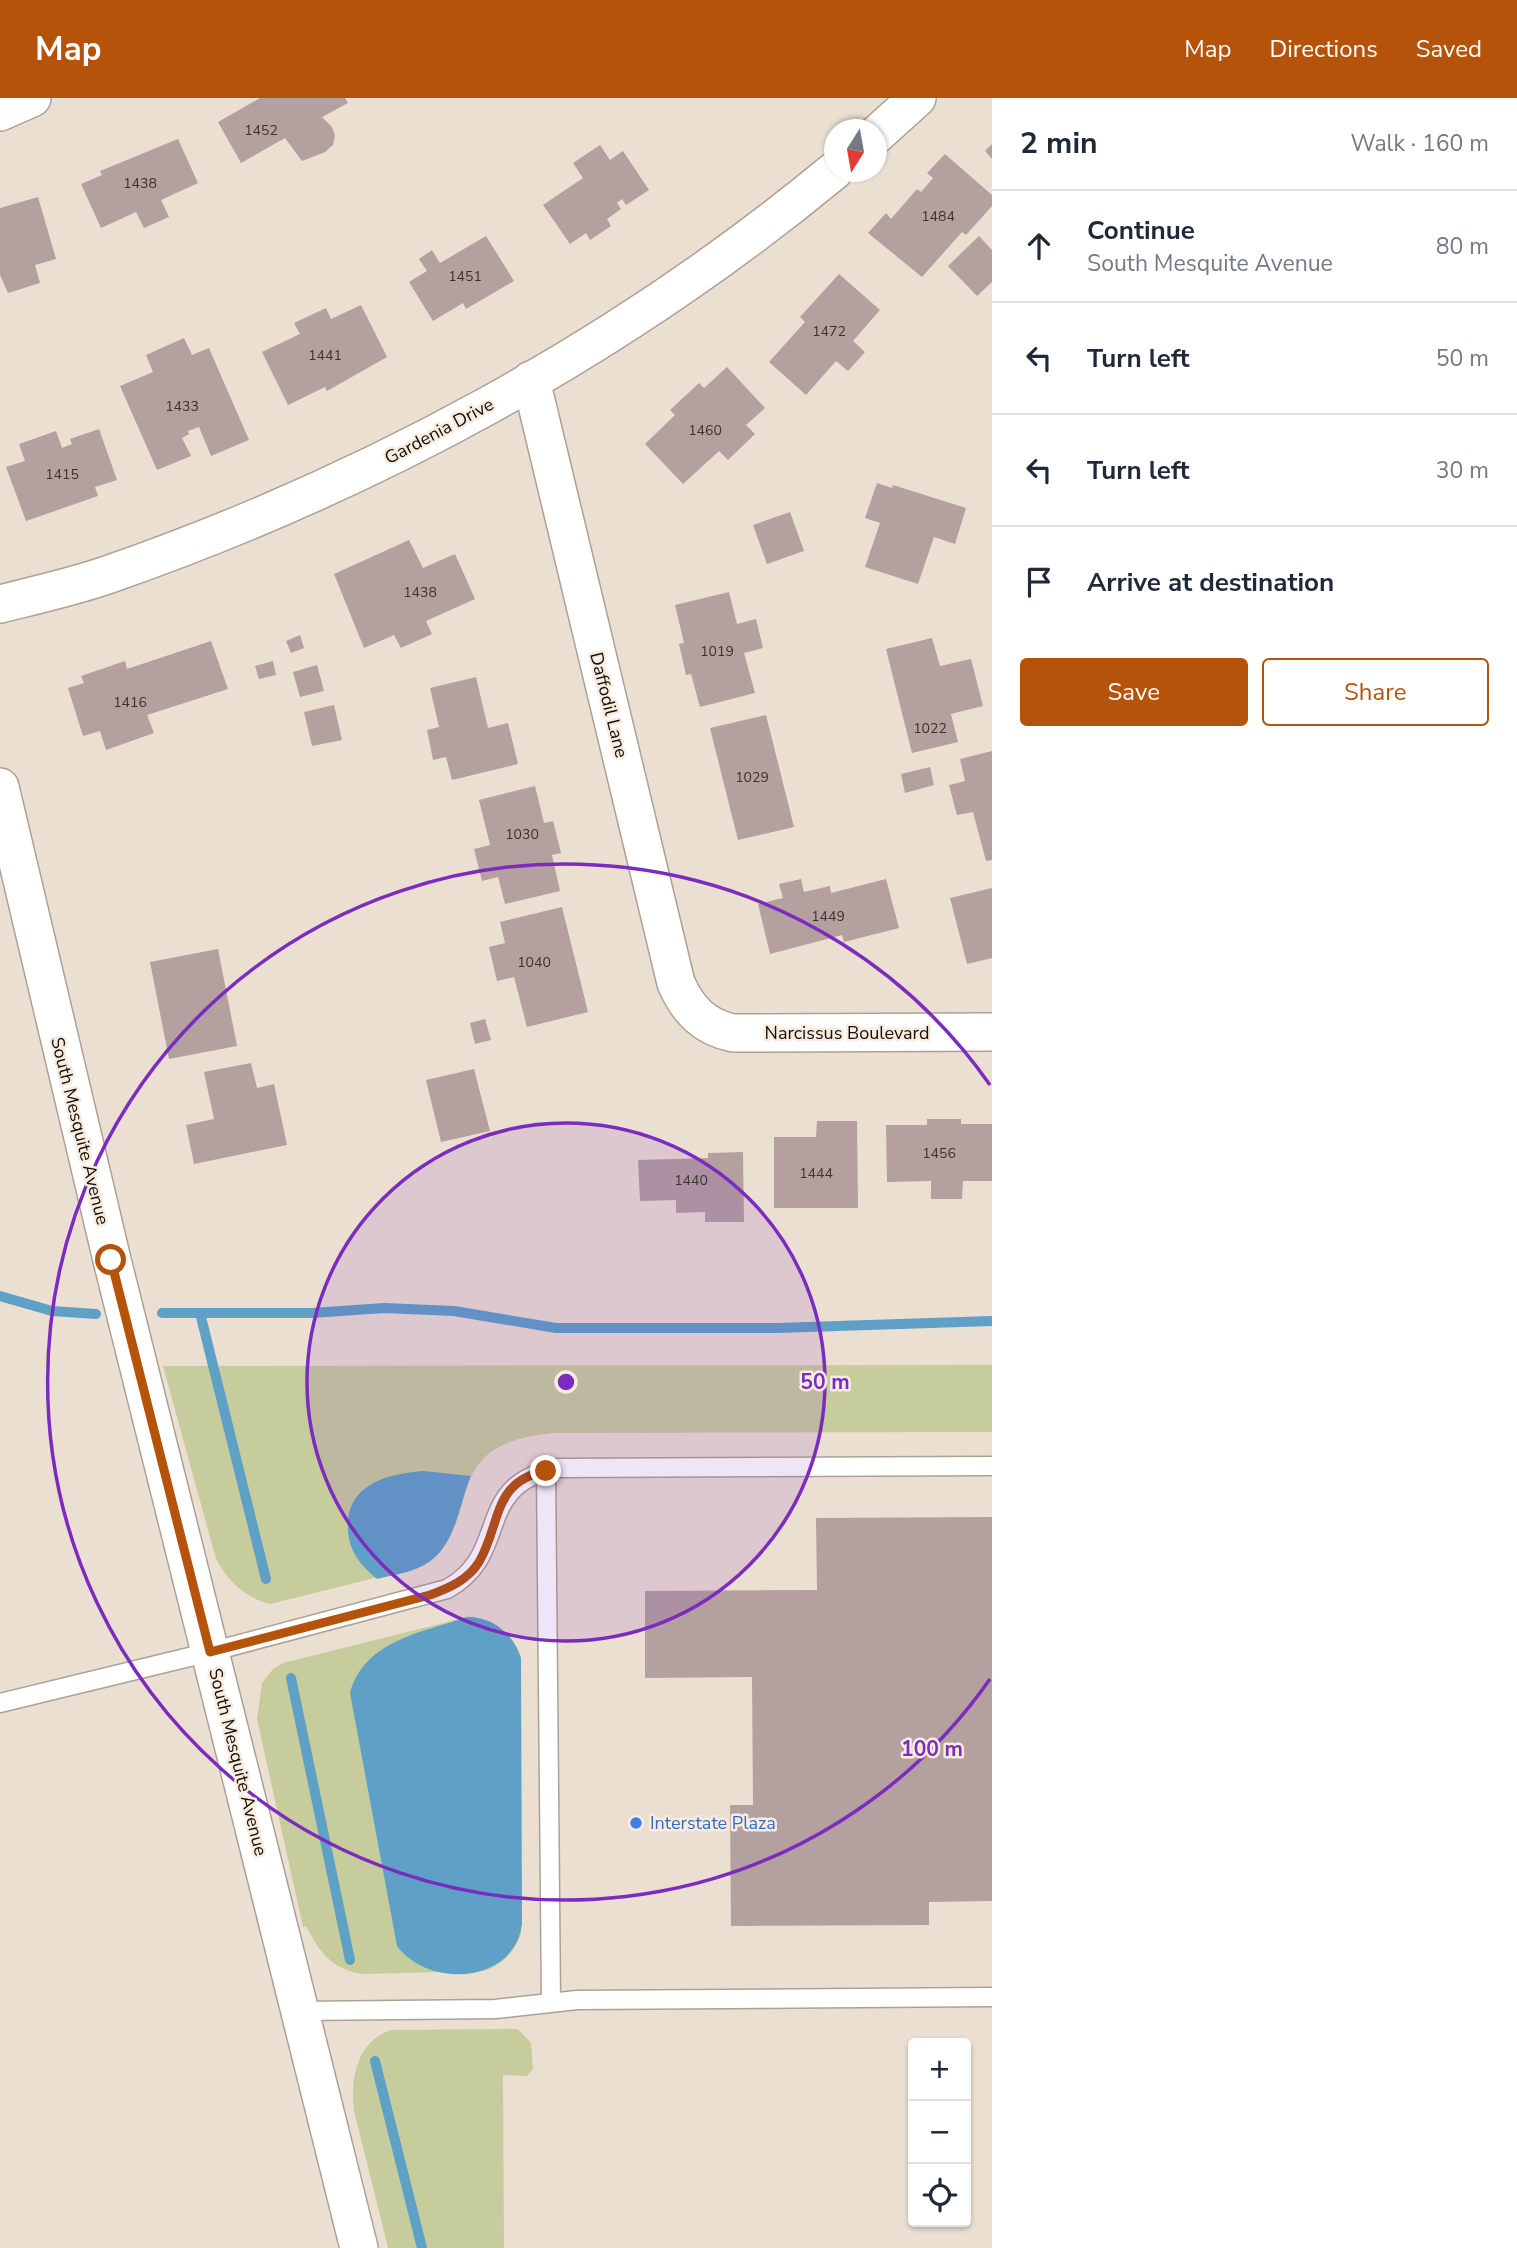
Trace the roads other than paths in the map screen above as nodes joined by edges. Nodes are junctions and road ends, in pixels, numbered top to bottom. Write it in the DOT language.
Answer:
graph roads {
  1 [pos="32,98"];
  2 [pos="917,98"];
  3 [pos="0,112"];
  4 [pos="887,126"];
  5 [pos="824,179"];
  6 [pos="531,380"];
  7 [pos="0,604"];
  8 [pos="0,787"];
  9 [pos="704,1022"];
  10 [pos="992,1032"];
  11 [pos="992,1466"];
  12 [pos="546,1471"];
  13 [pos="210,1652"];
  14 [pos="0,1703"];
  15 [pos="992,1997"];
  16 [pos="551,2002"];
  17 [pos="300,2011"];
  18 [pos="359,2248"];
  1 -- 3 [label="street"];
  2 -- 4 [label="street"];
  5 -- 6 [label="street, Gardenia Drive"];
  6 -- 7 [label="street, Gardenia Drive"];
  6 -- 9 [label="street, Daffodil Lane"];
  8 -- 13 [label="street, South Mesquite Avenue"];
  9 -- 10 [label="street, Narcissus Boulevard"];
  11 -- 12 [label="lane"];
  12 -- 13 [label="lane"];
  12 -- 16 [label="lane"];
  13 -- 14 [label="lane"];
  13 -- 17 [label="street, South Mesquite Avenue"];
  15 -- 16 [label="lane"];
  16 -- 17 [label="lane"];
  17 -- 18 [label="street, South Mesquite Avenue"];
}
